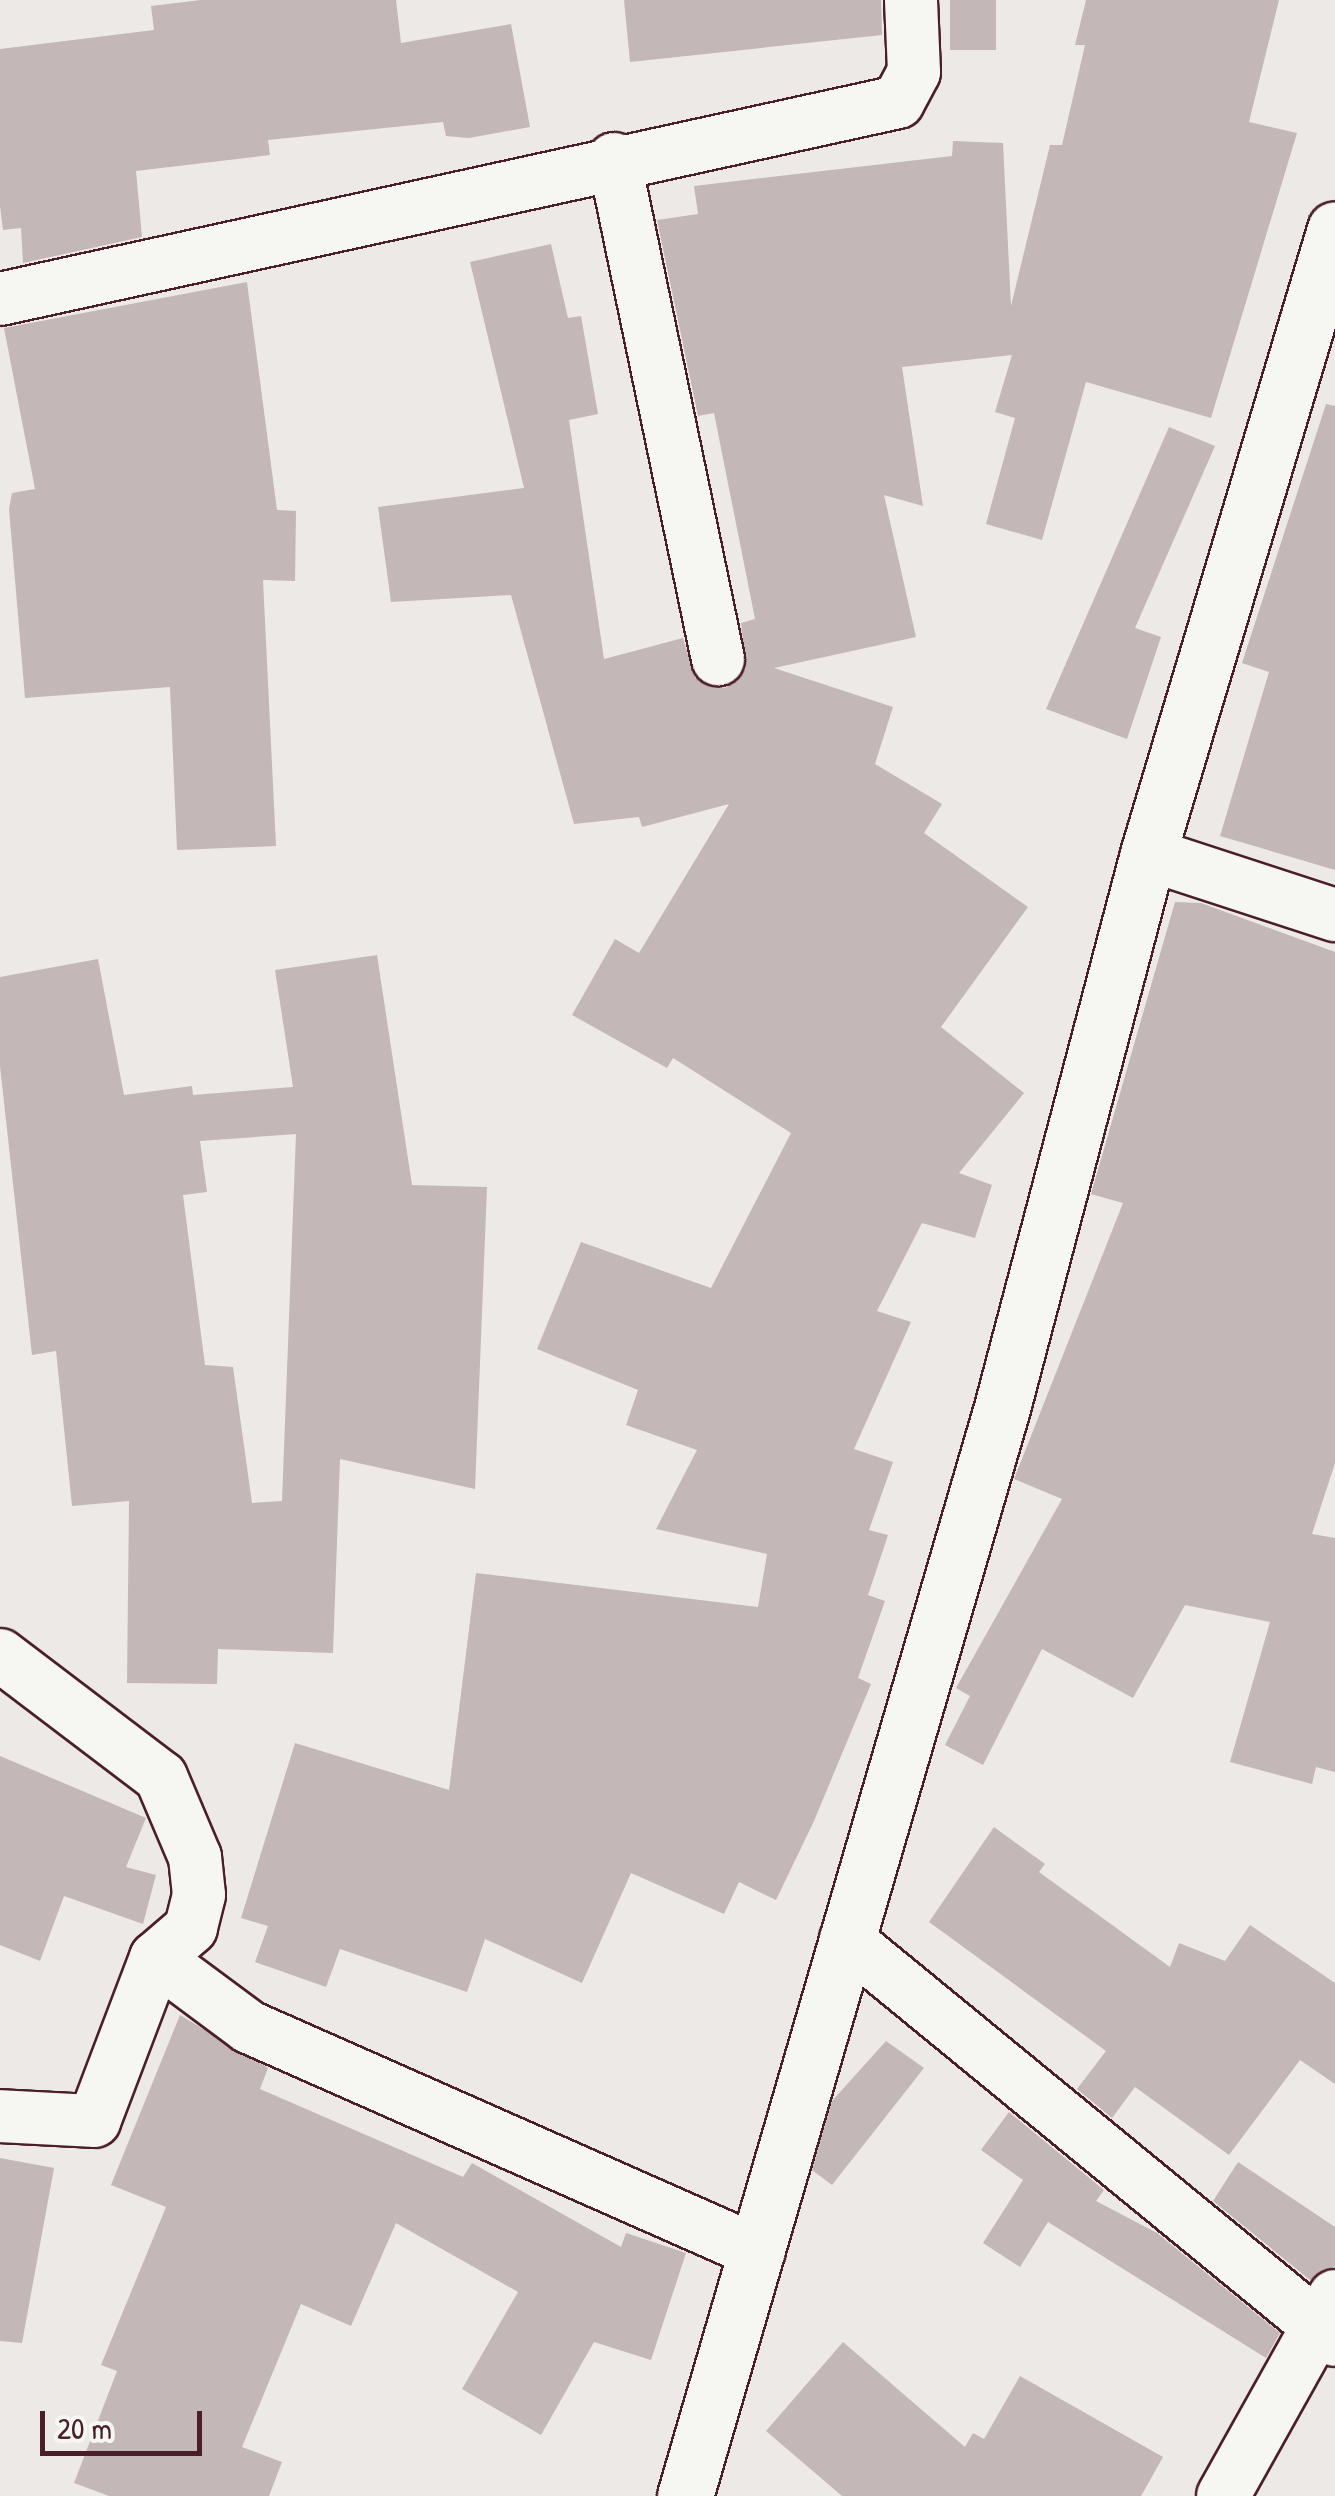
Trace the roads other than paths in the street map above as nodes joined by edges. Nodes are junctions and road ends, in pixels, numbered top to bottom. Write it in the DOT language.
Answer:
graph roads {
  1 [pos="910,0"];
  2 [pos="614,159"];
  3 [pos="1335,229"];
  4 [pos="0,299"];
  5 [pos="718,659"];
  6 [pos="1148,854"];
  7 [pos="1335,916"];
  8 [pos="0,1655"];
  9 [pos="846,1940"];
  10 [pos="156,1958"];
  11 [pos="0,2116"];
  12 [pos="758,2252"];
  13 [pos="1330,2322"];
  14 [pos="686,2496"];
  15 [pos="1223,2496"];
  1 -- 2 [label="street"];
  2 -- 4 [label="street"];
  2 -- 5 [label="street"];
  3 -- 6 [label="street"];
  6 -- 7 [label="street"];
  6 -- 9 [label="street"];
  8 -- 10 [label="street"];
  9 -- 12 [label="street"];
  9 -- 13 [label="street"];
  10 -- 11 [label="street"];
  10 -- 12 [label="street"];
  12 -- 14 [label="street"];
  13 -- 15 [label="street"];
}
